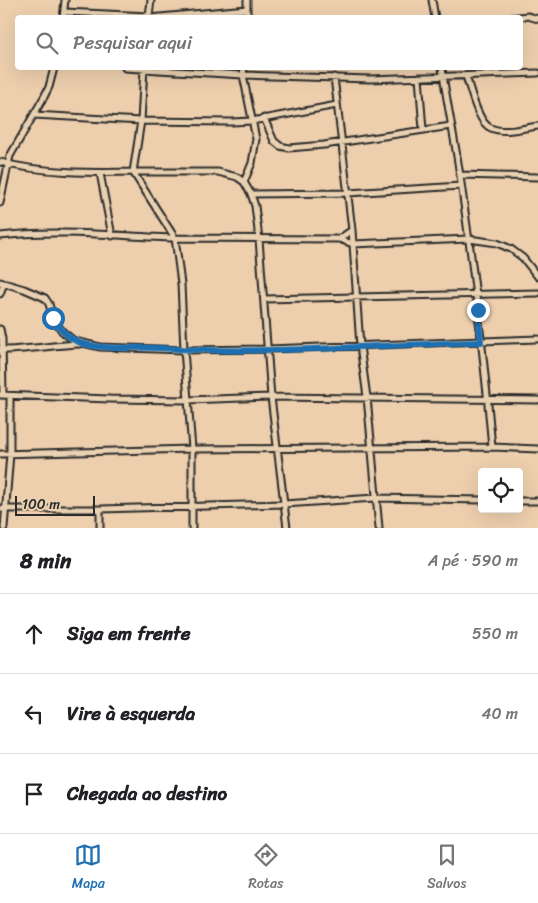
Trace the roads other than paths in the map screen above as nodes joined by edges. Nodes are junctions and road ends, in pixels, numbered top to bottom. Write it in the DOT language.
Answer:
graph roads {
  1 [pos="65,0"];
  2 [pos="151,0"];
  3 [pos="247,0"];
  4 [pos="432,0"];
  5 [pos="247,9"];
  6 [pos="64,15"];
  7 [pos="149,15"];
  8 [pos="174,15"];
  9 [pos="247,15"];
  10 [pos="434,15"];
  11 [pos="523,17"];
  12 [pos="538,19"];
  13 [pos="53,70"];
  14 [pos="144,70"];
  15 [pos="160,70"];
  16 [pos="244,70"];
  17 [pos="442,70"];
  18 [pos="538,73"];
  19 [pos="243,75"];
  20 [pos="444,76"];
  21 [pos="466,76"];
  22 [pos="334,77"];
  23 [pos="420,77"];
  24 [pos="336,105"];
  25 [pos="34,115"];
  26 [pos="264,118"];
  27 [pos="140,120"];
  28 [pos="252,121"];
  29 [pos="451,126"];
  30 [pos="538,126"];
  31 [pos="424,130"];
  32 [pos="341,141"];
  33 [pos="0,162"];
  34 [pos="8,164"];
  35 [pos="133,172"];
  36 [pos="100,173"];
  37 [pos="460,175"];
  38 [pos="538,177"];
  39 [pos="244,182"];
  40 [pos="461,186"];
  41 [pos="2,189"];
  42 [pos="348,193"];
  43 [pos="252,194"];
  44 [pos="0,203"];
  45 [pos="352,230"];
  46 [pos="0,236"];
  47 [pos="112,236"];
  48 [pos="175,238"];
  49 [pos="469,238"];
  50 [pos="259,239"];
  51 [pos="339,239"];
  52 [pos="353,244"];
  53 [pos="538,277"];
  54 [pos="2,282"];
  55 [pos="538,293"];
  56 [pos="0,294"];
  57 [pos="477,295"];
  58 [pos="356,297"];
  59 [pos="264,299"];
  60 [pos="0,328"];
  61 [pos="538,339"];
  62 [pos="481,342"];
  63 [pos="83,344"];
  64 [pos="360,346"];
  65 [pos="268,349"];
  66 [pos="1,350"];
  67 [pos="184,350"];
  68 [pos="1,395"];
  69 [pos="10,396"];
  70 [pos="271,397"];
  71 [pos="366,398"];
  72 [pos="188,400"];
  73 [pos="538,400"];
  74 [pos="488,401"];
  75 [pos="492,447"];
  76 [pos="192,449"];
  77 [pos="278,449"];
  78 [pos="371,449"];
  79 [pos="538,449"];
  80 [pos="0,454"];
  81 [pos="10,454"];
  82 [pos="375,498"];
  83 [pos="478,500"];
  84 [pos="523,501"];
  85 [pos="538,501"];
  86 [pos="284,504"];
  87 [pos="191,506"];
  88 [pos="100,508"];
  89 [pos="3,509"];
  90 [pos="4,528"];
  91 [pos="100,528"];
  92 [pos="192,528"];
  93 [pos="287,528"];
  94 [pos="379,528"];
  1 -- 6 [label="street"];
  2 -- 7 [label="street"];
  3 -- 5 [label="street"];
  4 -- 10 [label="street"];
  5 -- 8 [label="street"];
  5 -- 9 [label="street"];
  11 -- 12 [label="street"];
  13 -- 25 [label="street"];
  14 -- 27 [label="street"];
  15 -- 19 [label="street"];
  16 -- 19 [label="street"];
  17 -- 20 [label="street"];
  18 -- 21 [label="street"];
  19 -- 22 [label="street"];
  19 -- 28 [label="street"];
  20 -- 21 [label="street"];
  20 -- 23 [label="street"];
  20 -- 29 [label="street"];
  21 -- 30 [label="street"];
  22 -- 23 [label="street"];
  22 -- 24 [label="street"];
  23 -- 31 [label="street"];
  24 -- 26 [label="street"];
  24 -- 32 [label="street"];
  25 -- 27 [label="street"];
  25 -- 34 [label="street"];
  26 -- 28 [label="street"];
  26 -- 32 [label="street"];
  27 -- 28 [label="street"];
  27 -- 35 [label="street"];
  28 -- 39 [label="street"];
  29 -- 31 [label="street"];
  29 -- 37 [label="street"];
  31 -- 32 [label="street"];
  32 -- 42 [label="street"];
  33 -- 34 [label="street"];
  34 -- 36 [label="street"];
  34 -- 41 [label="street"];
  35 -- 36 [label="street"];
  35 -- 39 [label="street"];
  35 -- 48 [label="street"];
  36 -- 47 [label="street"];
  37 -- 38 [label="street"];
  37 -- 40 [label="street"];
  39 -- 43 [label="street"];
  40 -- 42 [label="street"];
  40 -- 49 [label="street"];
  41 -- 44 [label="street"];
  42 -- 43 [label="street"];
  42 -- 45 [label="street"];
  43 -- 50 [label="street"];
  45 -- 51 [label="street"];
  45 -- 52 [label="street"];
  46 -- 47 [label="street"];
  47 -- 48 [label="street"];
  48 -- 50 [label="street"];
  48 -- 67 [label="street"];
  49 -- 52 [label="street"];
  49 -- 53 [label="street"];
  49 -- 57 [label="street"];
  50 -- 51 [label="street"];
  50 -- 59 [label="street"];
  51 -- 52 [label="street"];
  52 -- 58 [label="street"];
  54 -- 56 [label="street"];
  54 -- 63 [label="street"];
  55 -- 57 [label="street"];
  57 -- 58 [label="street"];
  57 -- 62 [label="street"];
  58 -- 59 [label="street"];
  58 -- 64 [label="street"];
  59 -- 65 [label="street"];
  60 -- 66 [label="street"];
  61 -- 62 [label="street"];
  62 -- 64 [label="street"];
  62 -- 74 [label="street"];
  63 -- 66 [label="street"];
  63 -- 67 [label="street"];
  64 -- 65 [label="street"];
  64 -- 71 [label="street"];
  65 -- 67 [label="street"];
  65 -- 70 [label="street"];
  66 -- 68 [label="street"];
  67 -- 72 [label="street"];
  68 -- 69 [label="street"];
  69 -- 72 [label="street"];
  69 -- 81 [label="street"];
  70 -- 71 [label="street"];
  70 -- 72 [label="street"];
  70 -- 77 [label="street"];
  71 -- 74 [label="street"];
  71 -- 78 [label="street"];
  72 -- 76 [label="street"];
  73 -- 74 [label="street"];
  74 -- 75 [label="street"];
  75 -- 78 [label="street"];
  75 -- 79 [label="street"];
  76 -- 77 [label="street"];
  76 -- 81 [label="street"];
  76 -- 87 [label="street"];
  77 -- 78 [label="street"];
  77 -- 86 [label="street"];
  78 -- 82 [label="street"];
  80 -- 81 [label="street"];
  81 -- 89 [label="street"];
  82 -- 83 [label="street"];
  82 -- 86 [label="street"];
  82 -- 94 [label="street"];
  84 -- 85 [label="street"];
  86 -- 87 [label="street"];
  86 -- 93 [label="street"];
  87 -- 88 [label="street"];
  87 -- 92 [label="street"];
  88 -- 89 [label="street"];
  88 -- 91 [label="street"];
  89 -- 90 [label="street"];
}
